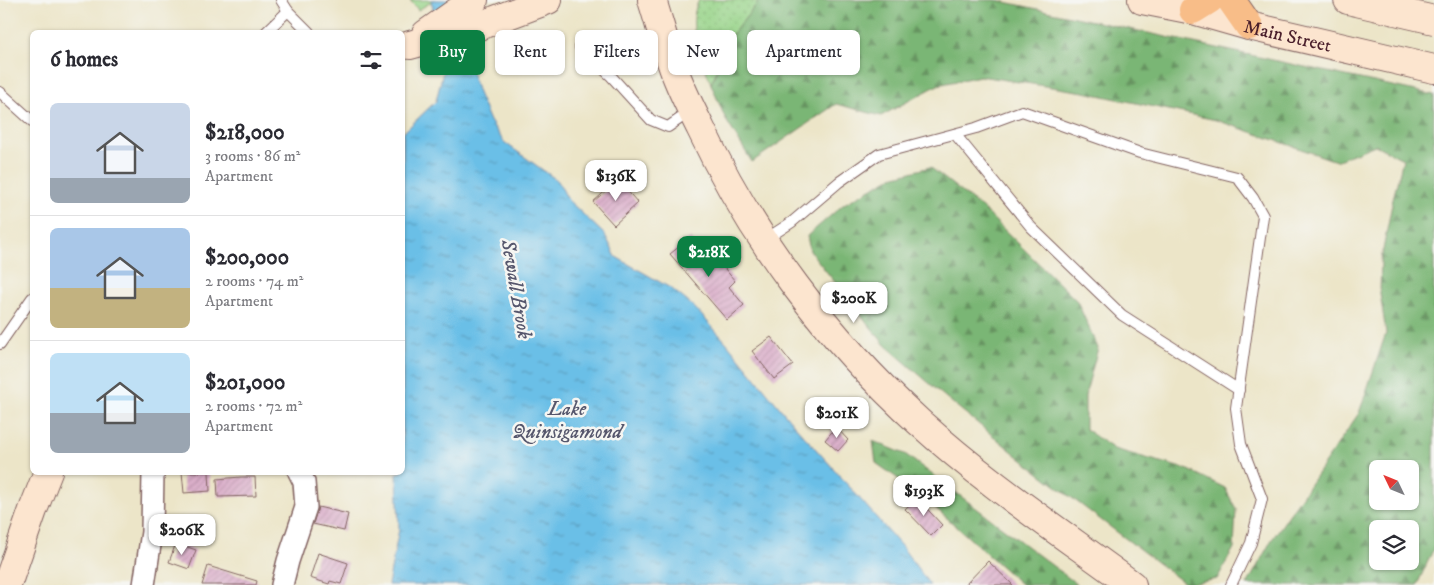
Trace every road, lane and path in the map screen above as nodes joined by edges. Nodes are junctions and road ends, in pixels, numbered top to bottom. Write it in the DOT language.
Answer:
graph roads {
  1 [pos="281,0"];
  2 [pos="548,0"];
  3 [pos="652,0"];
  4 [pos="1142,0"];
  5 [pos="1231,0"];
  6 [pos="1348,0"];
  7 [pos="1201,5"];
  8 [pos="288,11"];
  9 [pos="477,13"];
  10 [pos="1434,20"];
  11 [pos="1248,26"];
  12 [pos="268,30"];
  13 [pos="307,30"];
  14 [pos="406,48"];
  15 [pos="1434,70"];
  16 [pos="610,75"];
  17 [pos="0,92"];
  18 [pos="692,111"];
  19 [pos="30,119"];
  20 [pos="954,134"];
  21 [pos="764,241"];
  22 [pos="30,301"];
  23 [pos="0,344"];
  24 [pos="1239,390"];
  25 [pos="47,475"];
  26 [pos="153,475"];
  27 [pos="300,475"];
  28 [pos="7,585"];
  29 [pos="144,585"];
  30 [pos="282,585"];
  31 [pos="1132,585"];
  32 [pos="1231,585"];
  1 -- 8 [label="lane"];
  2 -- 9 [label="main road"];
  3 -- 18 [label="main road"];
  4 -- 7 [label="main road, Main Street"];
  5 -- 11 [label="highway"];
  6 -- 10 [label="main road"];
  7 -- 11 [label="main road, Main Street"];
  8 -- 12 [label="lane"];
  8 -- 13 [label="lane"];
  9 -- 14 [label="main road"];
  11 -- 15 [label="main road, Main Street"];
  16 -- 18 [label="lane"];
  17 -- 19 [label="lane"];
  18 -- 21 [label="main road"];
  20 -- 21 [label="lane"];
  20 -- 24 [label="lane"];
  20 -- 24 [label="lane"];
  21 -- 31 [label="main road"];
  22 -- 23 [label="lane"];
  24 -- 32 [label="lane"];
  25 -- 28 [label="main road"];
  26 -- 29 [label="street"];
  27 -- 30 [label="street"];
}
